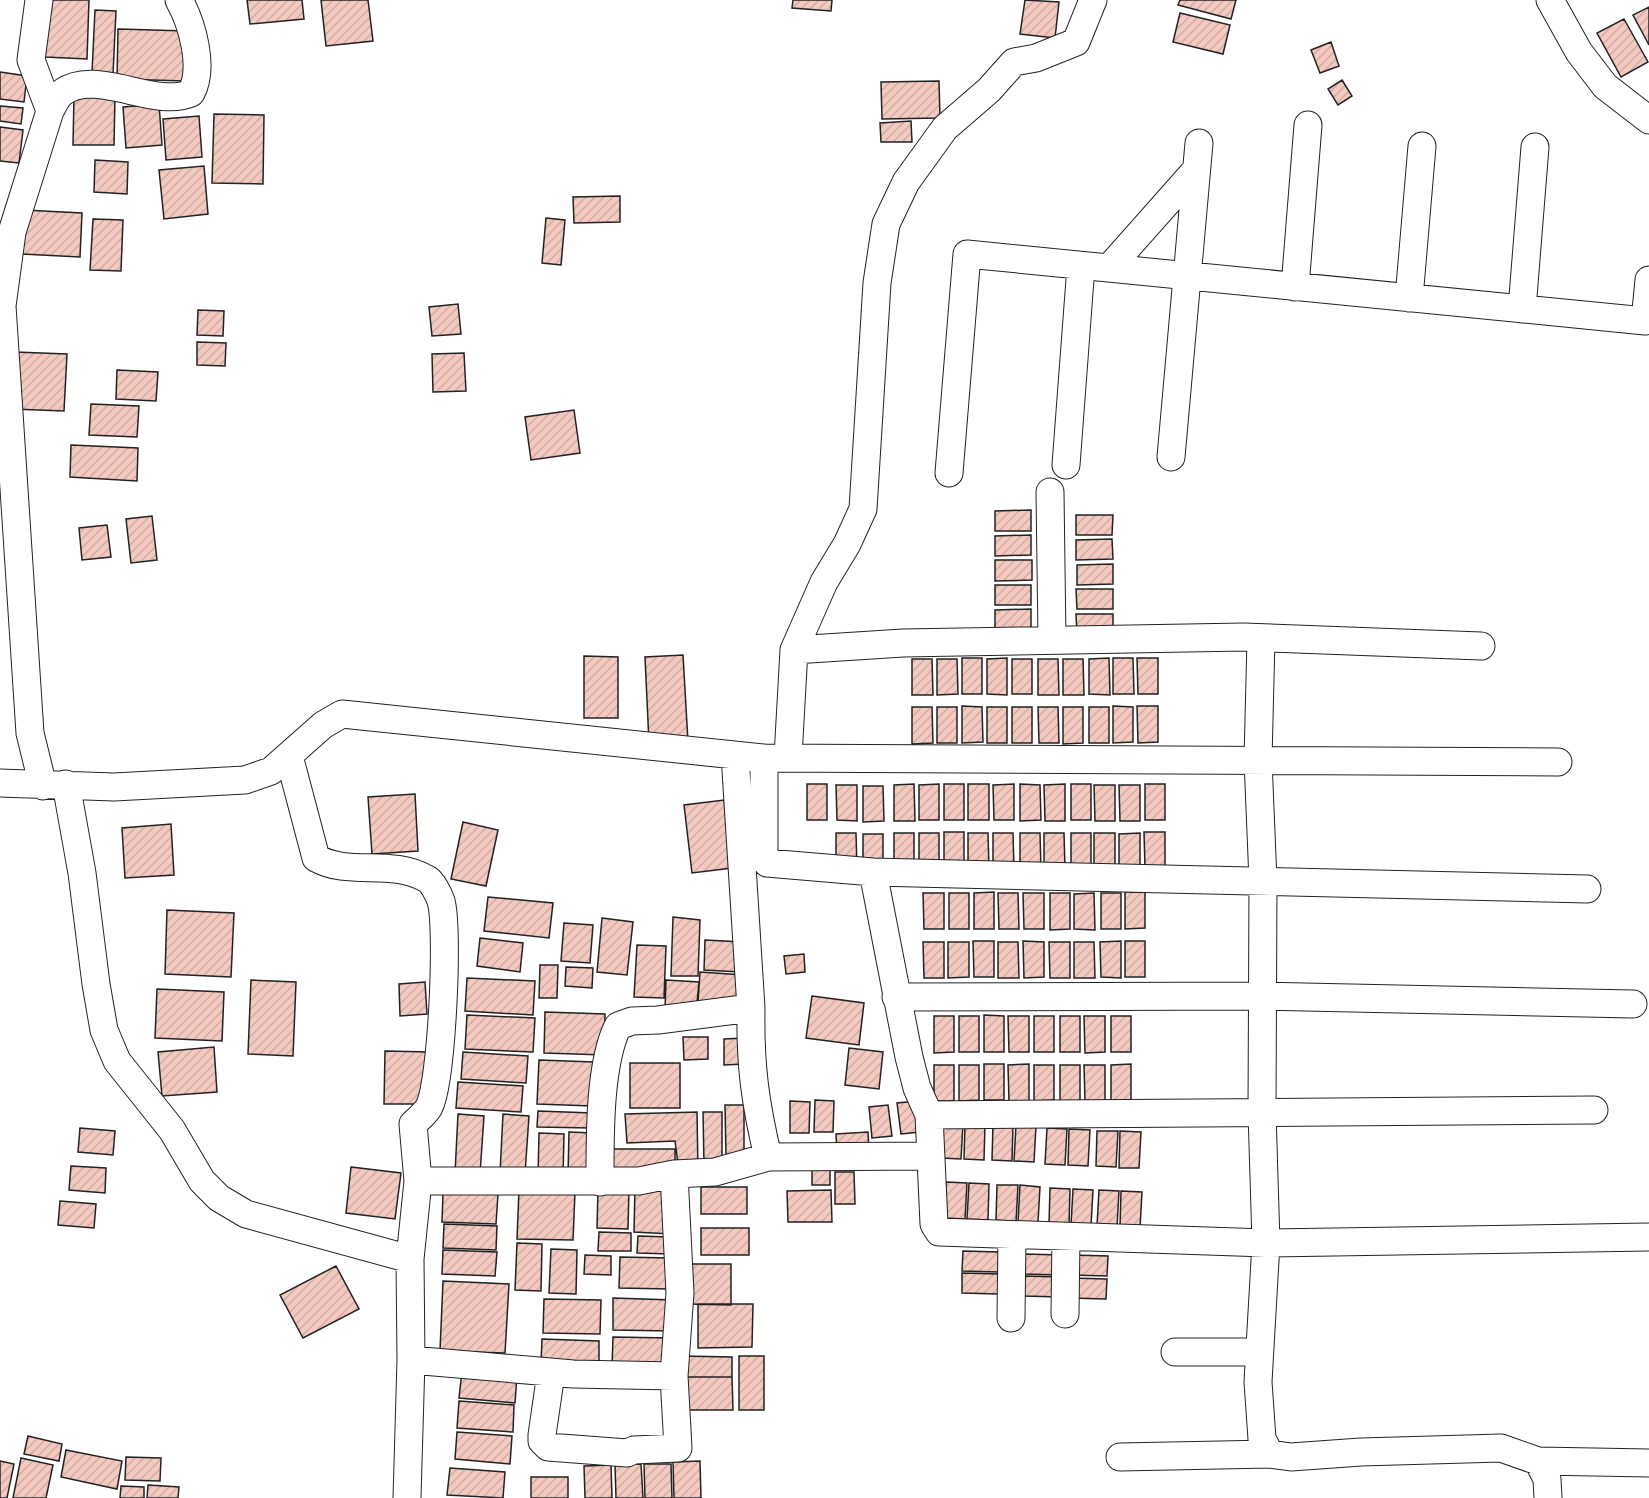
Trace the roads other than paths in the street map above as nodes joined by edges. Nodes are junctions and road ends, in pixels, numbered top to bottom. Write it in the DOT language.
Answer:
graph roads {
  1 [pos="39,0"];
  2 [pos="179,0"];
  3 [pos="1093,0"];
  4 [pos="1550,0"];
  5 [pos="50,111"];
  6 [pos="1649,120"];
  7 [pos="1308,125"];
  8 [pos="1199,143"];
  9 [pos="1422,146"];
  10 [pos="1535,147"];
  11 [pos="1196,170"];
  12 [pos="6,231"];
  13 [pos="1082,266"];
  14 [pos="1109,268"];
  15 [pos="1186,276"];
  16 [pos="1649,280"];
  17 [pos="1295,287"];
  18 [pos="1409,298"];
  19 [pos="1522,309"];
  20 [pos="4,389"];
  21 [pos="1171,457"];
  22 [pos="1066,465"];
  23 [pos="949,473"];
  24 [pos="1050,492"];
  25 [pos="1261,639"];
  26 [pos="1052,640"];
  27 [pos="1481,646"];
  28 [pos="794,650"];
  29 [pos="735,755"];
  30 [pos="288,756"];
  31 [pos="776,757"];
  32 [pos="1258,760"];
  33 [pos="1558,762"];
  34 [pos="0,783"];
  35 [pos="54,785"];
  36 [pos="873,872"];
  37 [pos="1263,881"];
  38 [pos="1587,889"];
  39 [pos="1263,996"];
  40 [pos="896,997"];
  41 [pos="1633,1004"];
  42 [pos="751,1008"];
  43 [pos="1594,1110"];
  44 [pos="1262,1112"];
  45 [pos="929,1115"];
  46 [pos="931,1156"];
  47 [pos="768,1157"];
  48 [pos="674,1174"];
  49 [pos="418,1181"];
  50 [pos="600,1182"];
  51 [pos="1012,1236"];
  52 [pos="1066,1237"];
  53 [pos="1649,1237"];
  54 [pos="1266,1243"];
  55 [pos="410,1259"];
  56 [pos="1065,1314"];
  57 [pos="1011,1318"];
  58 [pos="1175,1352"];
  59 [pos="1258,1352"];
  60 [pos="411,1360"];
  61 [pos="551,1373"];
  62 [pos="674,1376"];
  63 [pos="1270,1454"];
  64 [pos="1120,1457"];
  65 [pos="1538,1461"];
  66 [pos="1649,1463"];
  67 [pos="407,1498"];
  68 [pos="1548,1498"];
  1 -- 5 [label="street"];
  2 -- 5 [label="street"];
  3 -- 28 [label="street"];
  4 -- 6 [label="street"];
  5 -- 12 [label="street"];
  7 -- 17 [label="street"];
  8 -- 11 [label="street"];
  9 -- 18 [label="street"];
  10 -- 19 [label="street"];
  11 -- 14 [label="street"];
  11 -- 15 [label="street"];
  12 -- 20 [label="street"];
  13 -- 14 [label="street"];
  13 -- 22 [label="street"];
  13 -- 23 [label="street"];
  14 -- 15 [label="street"];
  15 -- 17 [label="street"];
  15 -- 21 [label="street"];
  16 -- 19 [label="street"];
  17 -- 18 [label="street"];
  18 -- 19 [label="street"];
  20 -- 35 [label="street"];
  24 -- 26 [label="street"];
  25 -- 26 [label="street"];
  25 -- 27 [label="street"];
  25 -- 32 [label="street"];
  26 -- 28 [label="street"];
  28 -- 31 [label="street"];
  29 -- 30 [label="street"];
  29 -- 31 [label="street"];
  29 -- 42 [label="street"];
  30 -- 35 [label="street"];
  30 -- 49 [label="street"];
  31 -- 32 [label="street"];
  31 -- 36 [label="street"];
  32 -- 33 [label="street"];
  32 -- 37 [label="street"];
  34 -- 35 [label="street"];
  35 -- 55 [label="street"];
  36 -- 37 [label="street"];
  36 -- 40 [label="street"];
  37 -- 38 [label="street"];
  37 -- 39 [label="street"];
  39 -- 40 [label="street"];
  39 -- 41 [label="street"];
  39 -- 44 [label="street"];
  40 -- 45 [label="street"];
  42 -- 47 [label="street"];
  42 -- 50 [label="street"];
  43 -- 44 [label="street"];
  44 -- 45 [label="street"];
  44 -- 54 [label="street"];
  45 -- 46 [label="street"];
  46 -- 47 [label="street"];
  46 -- 51 [label="street"];
  47 -- 48 [label="street"];
  48 -- 50 [label="street"];
  48 -- 62 [label="street"];
  49 -- 50 [label="street"];
  49 -- 55 [label="street"];
  51 -- 52 [label="street"];
  51 -- 57 [label="street"];
  52 -- 54 [label="street"];
  52 -- 56 [label="street"];
  53 -- 54 [label="street"];
  54 -- 59 [label="street"];
  55 -- 60 [label="street"];
  58 -- 59 [label="street"];
  59 -- 63 [label="street"];
  60 -- 61 [label="street"];
  60 -- 67 [label="street"];
  61 -- 62 [label="street"];
  61 -- 62 [label="street"];
  63 -- 64 [label="street"];
  63 -- 65 [label="street"];
  65 -- 66 [label="street"];
  65 -- 68 [label="street"];
}
